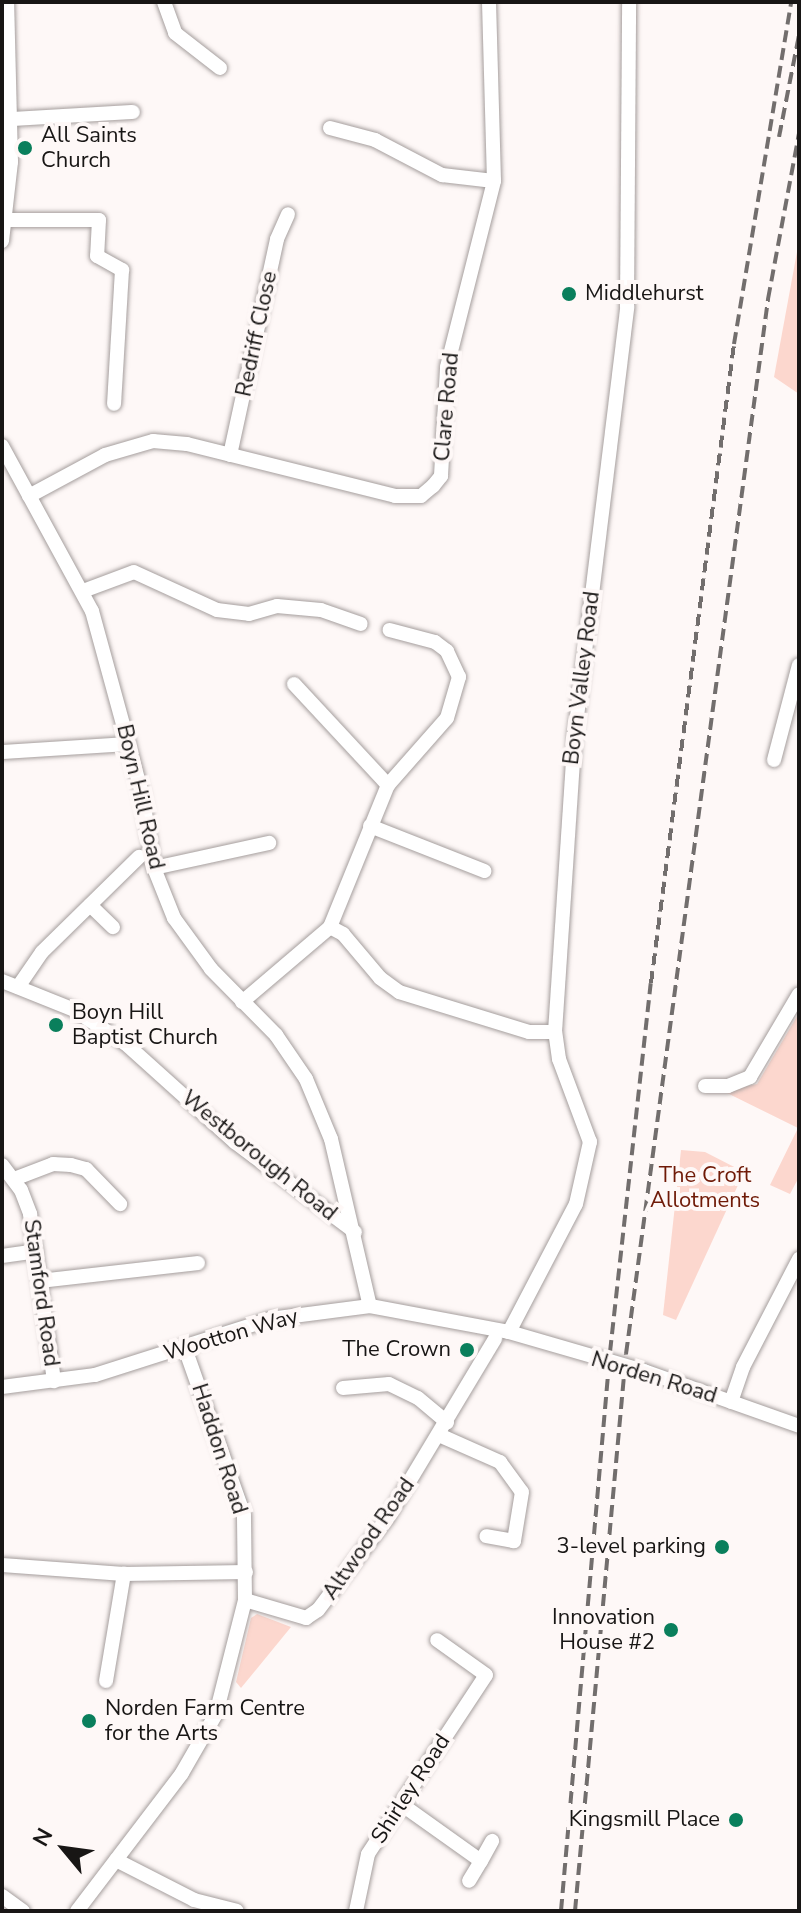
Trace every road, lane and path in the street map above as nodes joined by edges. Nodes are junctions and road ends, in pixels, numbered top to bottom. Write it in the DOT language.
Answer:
graph roads {
  1 [pos="7,2"];
  2 [pos="164,2"];
  3 [pos="489,2"];
  4 [pos="629,2"];
  5 [pos="220,68"];
  6 [pos="6,83"];
  7 [pos="133,112"];
  8 [pos="11,119"];
  9 [pos="330,128"];
  10 [pos="494,181"];
  11 [pos="288,214"];
  12 [pos="5,220"];
  13 [pos="2,241"];
  14 [pos="114,404"];
  15 [pos="2,446"];
  16 [pos="230,455"];
  17 [pos="29,496"];
  18 [pos="83,591"];
  19 [pos="361,624"];
  20 [pos="390,630"];
  21 [pos="799,665"];
  22 [pos="294,684"];
  23 [pos="129,744"];
  24 [pos="2,752"];
  25 [pos="774,760"];
  26 [pos="388,785"];
  27 [pos="370,826"];
  28 [pos="269,843"];
  29 [pos="139,857"];
  30 [pos="154,868"];
  31 [pos="484,871"];
  32 [pos="90,905"];
  33 [pos="113,927"];
  34 [pos="330,927"];
  35 [pos="2,981"];
  36 [pos="18,987"];
  37 [pos="799,994"];
  38 [pos="242,1002"];
  39 [pos="555,1032"];
  40 [pos="705,1086"];
  41 [pos="2,1165"];
  42 [pos="14,1179"];
  43 [pos="120,1204"];
  44 [pos="355,1232"];
  45 [pos="36,1251"];
  46 [pos="2,1256"];
  47 [pos="799,1259"];
  48 [pos="198,1263"];
  49 [pos="40,1281"];
  50 [pos="370,1306"];
  51 [pos="502,1336"];
  52 [pos="185,1348"];
  53 [pos="54,1381"];
  54 [pos="2,1387"];
  55 [pos="343,1388"];
  56 [pos="731,1402"];
  57 [pos="799,1426"];
  58 [pos="443,1429"];
  59 [pos="486,1536"];
  60 [pos="2,1565"];
  61 [pos="246,1572"];
  62 [pos="124,1574"];
  63 [pos="245,1600"];
  64 [pos="437,1640"];
  65 [pos="106,1681"];
  66 [pos="401,1804"];
  67 [pos="492,1841"];
  68 [pos="116,1860"];
  69 [pos="481,1861"];
  70 [pos="469,1881"];
  71 [pos="2,1896"];
  72 [pos="23,1911"];
  73 [pos="77,1911"];
  74 [pos="237,1911"];
  75 [pos="356,1911"];
  1 -- 6 [label="street"];
  2 -- 5 [label="street"];
  3 -- 10 [label="street, Clare Road"];
  4 -- 39 [label="street, Boyn Valley Road"];
  6 -- 8 [label="street"];
  7 -- 8 [label="street"];
  8 -- 12 [label="street"];
  9 -- 10 [label="street"];
  10 -- 16 [label="street, Clare Road"];
  11 -- 16 [label="street, Redriff Close"];
  12 -- 13 [label="street"];
  12 -- 14 [label="street"];
  15 -- 17 [label="street, Boyn Hill Road"];
  16 -- 17 [label="street, Clare Road"];
  17 -- 18 [label="street, Boyn Hill Road"];
  18 -- 19 [label="street"];
  18 -- 23 [label="street, Boyn Hill Road"];
  20 -- 26 [label="street"];
  21 -- 25 [label="street"];
  22 -- 26 [label="street"];
  23 -- 24 [label="street"];
  23 -- 30 [label="street, Boyn Hill Road"];
  26 -- 27 [label="street"];
  27 -- 31 [label="street"];
  27 -- 34 [label="street"];
  28 -- 30 [label="street"];
  29 -- 32 [label="street"];
  30 -- 38 [label="street, Boyn Hill Road"];
  32 -- 33 [label="street"];
  32 -- 36 [label="street"];
  34 -- 38 [label="street"];
  34 -- 39 [label="street"];
  35 -- 36 [label="street, Westborough Road"];
  36 -- 44 [label="street, Westborough Road"];
  37 -- 40 [label="street"];
  38 -- 44 [label="street, Boyn Hill Road"];
  39 -- 51 [label="street, Boyn Valley Road"];
  41 -- 42 [label="street, Stamford Road"];
  42 -- 43 [label="street"];
  42 -- 45 [label="street, Stamford Road"];
  44 -- 50 [label="street, Boyn Hill Road"];
  45 -- 46 [label="street"];
  45 -- 49 [label="street, Stamford Road"];
  47 -- 56 [label="street"];
  48 -- 49 [label="street"];
  49 -- 53 [label="street, Stamford Road"];
  50 -- 51 [label="street, Wootton Way"];
  50 -- 52 [label="street, Wootton Way"];
  51 -- 56 [label="street, Norden Road"];
  51 -- 58 [label="street, Altwood Road"];
  52 -- 53 [label="street, Wootton Way"];
  52 -- 61 [label="street, Haddon Road"];
  53 -- 54 [label="street, Wootton Way"];
  55 -- 58 [label="street"];
  56 -- 57 [label="street, Norden Road"];
  58 -- 59 [label="street"];
  58 -- 63 [label="street, Altwood Road"];
  60 -- 62 [label="street"];
  61 -- 62 [label="street"];
  61 -- 63 [label="street, Haddon Road"];
  62 -- 65 [label="street"];
  63 -- 68 [label="street"];
  64 -- 66 [label="street, Shirley Road"];
  66 -- 69 [label="street"];
  66 -- 75 [label="street, Shirley Road"];
  67 -- 69 [label="street"];
  68 -- 73 [label="street"];
  68 -- 74 [label="street"];
  69 -- 70 [label="street"];
  71 -- 72 [label="street"];
}
